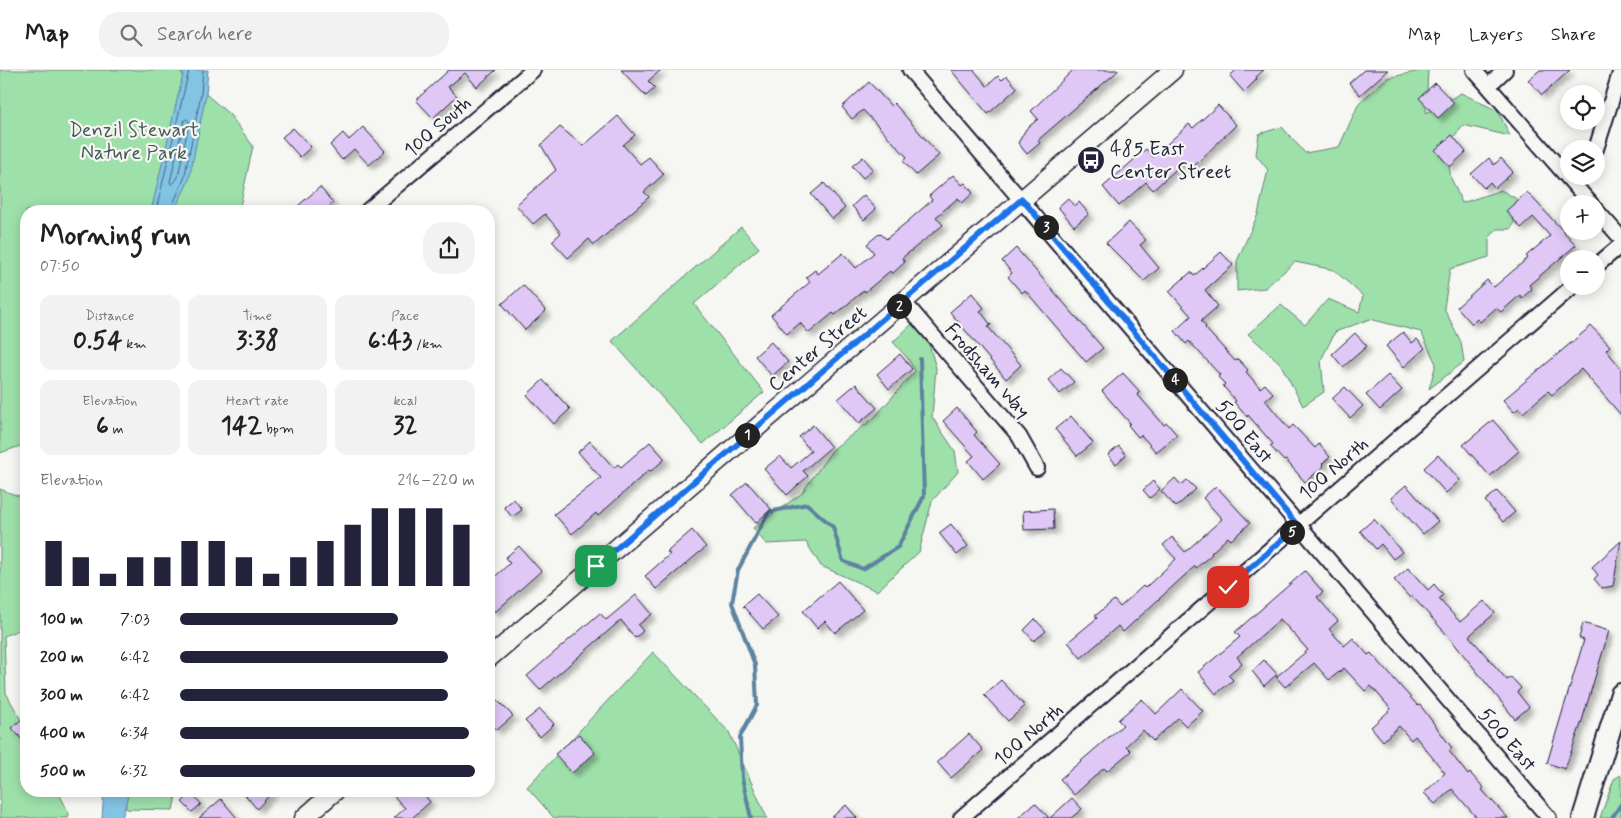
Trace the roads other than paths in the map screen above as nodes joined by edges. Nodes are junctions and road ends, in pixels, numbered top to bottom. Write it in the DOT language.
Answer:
graph roads {
  1 [pos="910,70"];
  2 [pos="1172,70"];
  3 [pos="1474,70"];
  4 [pos="1505,70"];
  5 [pos="1621,70"];
  6 [pos="530,71"];
  7 [pos="1488,86"];
  8 [pos="1599,140"];
  9 [pos="1560,167"];
  10 [pos="1576,185"];
  11 [pos="1584,195"];
  12 [pos="1022,199"];
  13 [pos="374,205"];
  14 [pos="1605,220"];
  15 [pos="1621,238"];
  16 [pos="1621,245"];
  17 [pos="1605,258"];
  18 [pos="1563,295"];
  19 [pos="904,302"];
  20 [pos="1037,468"];
  21 [pos="1298,526"];
  22 [pos="495,653"];
  23 [pos="1621,694"];
  24 [pos="328,797"];
  25 [pos="304,818"];
  26 [pos="961,818"];
  27 [pos="1549,818"];
  28 [pos="1583,818"];
  1 -- 12 [label="street, 500 East"];
  2 -- 12 [label="street, Center Street"];
  3 -- 7 [label="street"];
  4 -- 7 [label="street"];
  5 -- 8 [label="street"];
  6 -- 13 [label="street, 100 South"];
  7 -- 9 [label="street"];
  10 -- 11 [label="street"];
  12 -- 19 [label="street, Center Street"];
  12 -- 21 [label="street, 500 East"];
  14 -- 15 [label="street"];
  16 -- 17 [label="street"];
  18 -- 21 [label="street, 100 North"];
  19 -- 20 [label="street, Frodsham Way"];
  19 -- 22 [label="street, Center Street"];
  21 -- 26 [label="street, 100 North"];
  21 -- 27 [label="street, 500 East"];
  23 -- 28 [label="main road"];
  24 -- 25 [label="street"];
}
